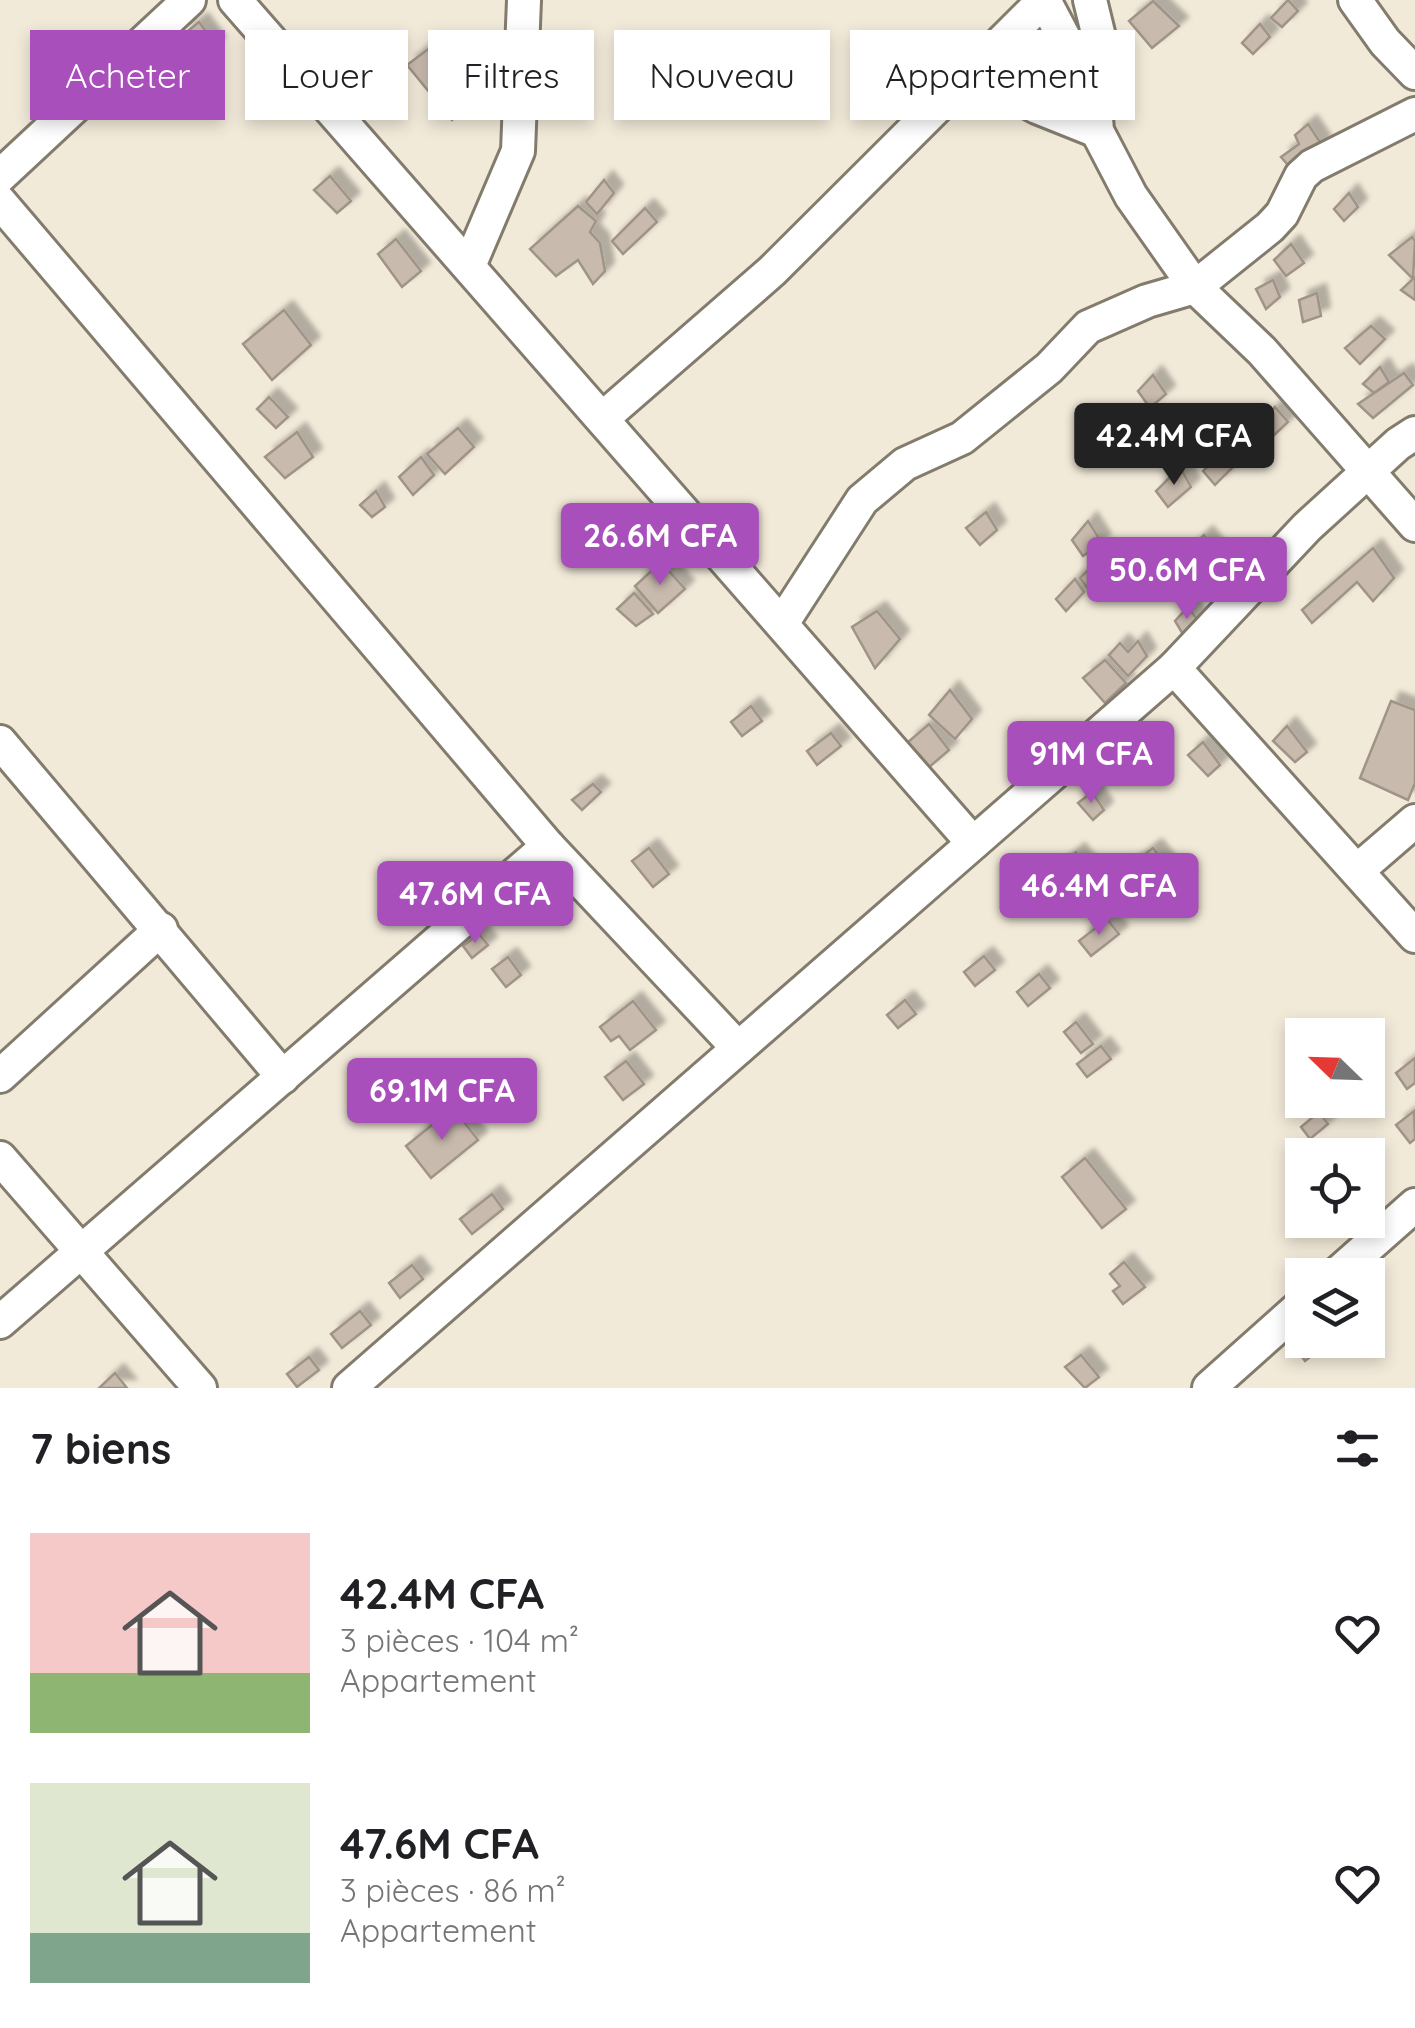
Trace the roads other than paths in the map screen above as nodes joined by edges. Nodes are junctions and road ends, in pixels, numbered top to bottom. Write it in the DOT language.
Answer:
graph roads {
  1 [pos="189,0"];
  2 [pos="524,0"];
  3 [pos="1090,0"];
  4 [pos="1355,0"];
  5 [pos="243,2"];
  6 [pos="1013,30"];
  7 [pos="1060,30"];
  8 [pos="1097,30"];
  9 [pos="1415,73"];
  10 [pos="1415,114"];
  11 [pos="922,120"];
  12 [pos="1070,120"];
  13 [pos="1097,120"];
  14 [pos="1097,131"];
  15 [pos="0,176"];
  16 [pos="0,202"];
  17 [pos="469,266"];
  18 [pos="1195,287"];
  19 [pos="604,418"];
  20 [pos="1415,433"];
  21 [pos="1366,472"];
  22 [pos="1415,525"];
  23 [pos="783,622"];
  24 [pos="1174,668"];
  25 [pos="0,742"];
  26 [pos="1415,821"];
  27 [pos="973,843"];
  28 [pos="548,846"];
  29 [pos="1358,870"];
  30 [pos="162,929"];
  31 [pos="1415,936"];
  32 [pos="738,1048"];
  33 [pos="0,1076"];
  34 [pos="283,1077"];
  35 [pos="0,1158"];
  36 [pos="1415,1205"];
  37 [pos="82,1252"];
  38 [pos="1355,1258"];
  39 [pos="1285,1320"];
  40 [pos="0,1322"];
  41 [pos="200,1388"];
  42 [pos="348,1388"];
  43 [pos="1209,1388"];
  1 -- 15 [label="street"];
  2 -- 17 [label="street"];
  3 -- 8 [label="street"];
  4 -- 9 [label="street"];
  5 -- 17 [label="street"];
  6 -- 7 [label="street"];
  10 -- 18 [label="street"];
  11 -- 19 [label="street"];
  12 -- 14 [label="street"];
  13 -- 14 [label="street"];
  14 -- 18 [label="street"];
  16 -- 28 [label="street"];
  17 -- 19 [label="street"];
  18 -- 21 [label="street"];
  18 -- 23 [label="street"];
  19 -- 23 [label="street"];
  20 -- 21 [label="street"];
  21 -- 22 [label="street"];
  21 -- 24 [label="street"];
  23 -- 27 [label="street"];
  24 -- 27 [label="street"];
  24 -- 29 [label="street"];
  25 -- 30 [label="street"];
  26 -- 29 [label="street"];
  27 -- 32 [label="street"];
  28 -- 32 [label="street"];
  28 -- 34 [label="street"];
  29 -- 31 [label="street"];
  30 -- 33 [label="street"];
  30 -- 34 [label="street"];
  32 -- 42 [label="street"];
  34 -- 37 [label="street"];
  35 -- 37 [label="street"];
  36 -- 38 [label="street"];
  37 -- 40 [label="street"];
  37 -- 41 [label="street"];
  39 -- 43 [label="street"];
}
